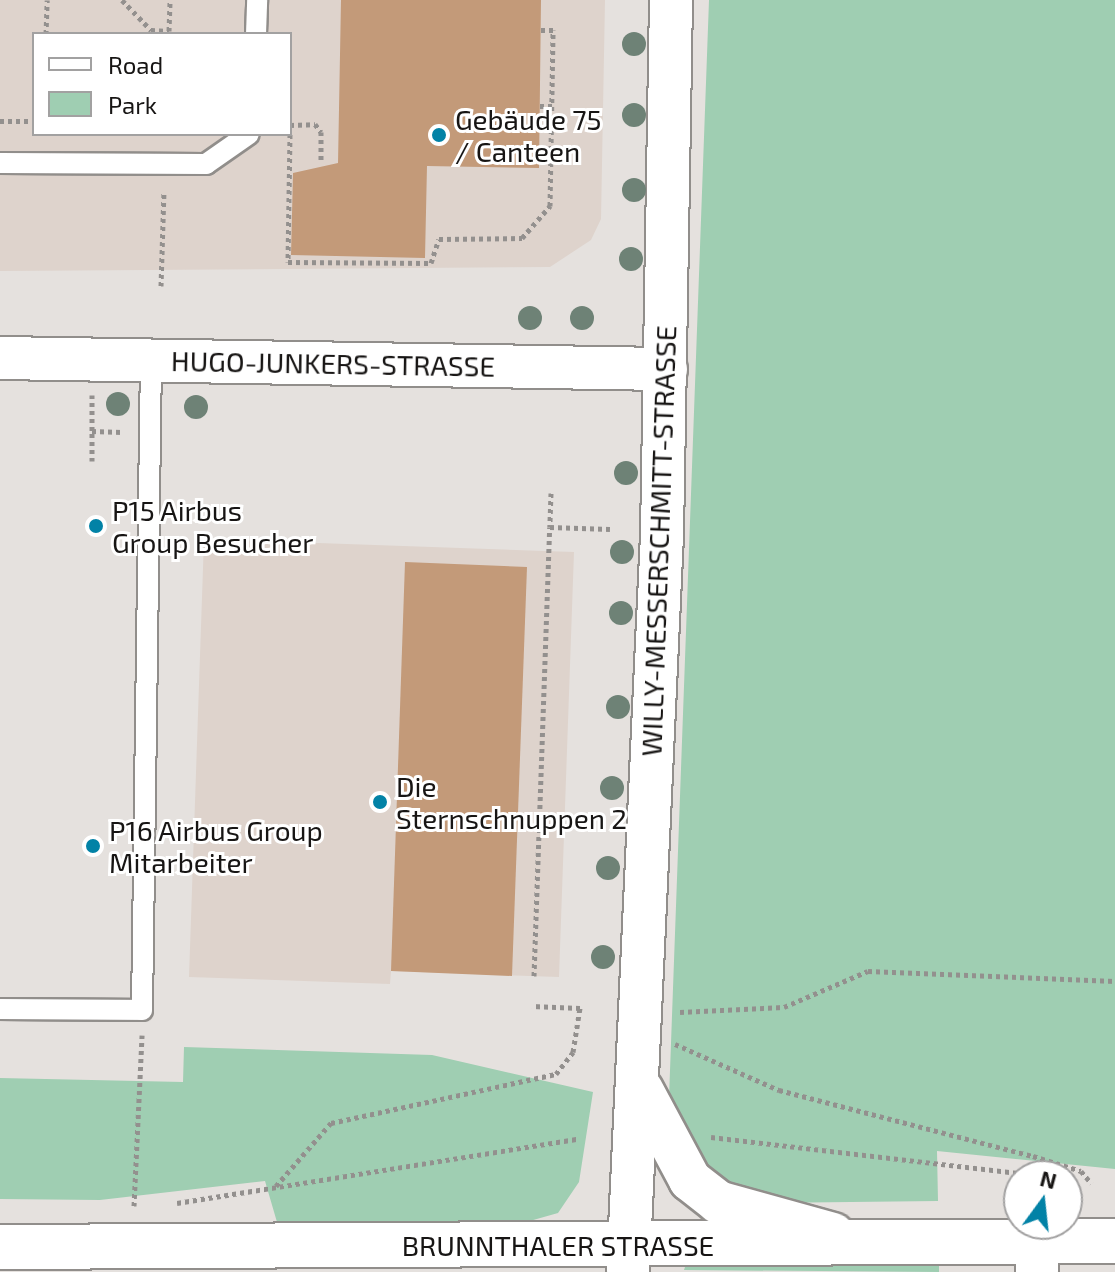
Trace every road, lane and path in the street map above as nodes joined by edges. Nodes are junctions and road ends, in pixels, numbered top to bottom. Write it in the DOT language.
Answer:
graph roads {
  1 [pos="47,0"];
  2 [pos="122,0"];
  3 [pos="170,0"];
  4 [pos="257,0"];
  5 [pos="671,0"];
  6 [pos="541,30"];
  7 [pos="46,32"];
  8 [pos="169,32"];
  9 [pos="256,32"];
  10 [pos="540,106"];
  11 [pos="552,106"];
  12 [pos="0,121"];
  13 [pos="32,121"];
  14 [pos="292,125"];
  15 [pos="246,136"];
  16 [pos="290,136"];
  17 [pos="0,163"];
  18 [pos="321,163"];
  19 [pos="165,166"];
  20 [pos="161,286"];
  21 [pos="0,358"];
  22 [pos="151,360"];
  23 [pos="666,369"];
  24 [pos="92,394"];
  25 [pos="92,431"];
  26 [pos="150,432"];
  27 [pos="92,461"];
  28 [pos="551,493"];
  29 [pos="550,527"];
  30 [pos="610,529"];
  31 [pos="534,976"];
  32 [pos="1115,981"];
  33 [pos="532,1006"];
  34 [pos="0,1009"];
  35 [pos="142,1010"];
  36 [pos="640,1023"];
  37 [pos="639,1082"];
  38 [pos="694,1136"];
  39 [pos="578,1139"];
  40 [pos="1003,1170"];
  41 [pos="1091,1183"];
  42 [pos="276,1187"];
  43 [pos="165,1204"];
  44 [pos="150,1205"];
  45 [pos="120,1206"];
  46 [pos="134,1206"];
  47 [pos="1115,1241"];
  48 [pos="877,1244"];
  49 [pos="0,1247"];
  50 [pos="1036,1257"];
  51 [pos="628,1258"];
  1 -- 7 [label="path"];
  2 -- 8 [label="path"];
  3 -- 8 [label="path"];
  4 -- 9 [label="lane"];
  5 -- 23 [label="street, WILLY-MESSERSCHMITT-STRASSE"];
  6 -- 11 [label="path"];
  10 -- 11 [label="path"];
  11 -- 16 [label="path"];
  12 -- 13 [label="path"];
  14 -- 18 [label="path"];
  15 -- 19 [label="lane"];
  17 -- 19 [label="lane"];
  19 -- 20 [label="path"];
  21 -- 22 [label="street, HUGO-JUNKERS-STRASSE"];
  22 -- 23 [label="street, HUGO-JUNKERS-STRASSE"];
  22 -- 26 [label="lane"];
  23 -- 36 [label="street, WILLY-MESSERSCHMITT-STRASSE"];
  24 -- 25 [label="path"];
  25 -- 26 [label="path"];
  25 -- 27 [label="path"];
  26 -- 35 [label="lane"];
  28 -- 29 [label="path"];
  29 -- 30 [label="path"];
  29 -- 31 [label="path"];
  32 -- 36 [label="path"];
  33 -- 42 [label="path"];
  34 -- 35 [label="lane"];
  35 -- 46 [label="path"];
  36 -- 37 [label="street, WILLY-MESSERSCHMITT-STRASSE"];
  36 -- 41 [label="path"];
  37 -- 48 [label="street, WILLY-MESSERSCHMITT-STRASSE"];
  37 -- 51 [label="street, WILLY-MESSERSCHMITT-STRASSE"];
  38 -- 40 [label="path"];
  39 -- 42 [label="path"];
  42 -- 43 [label="path"];
  44 -- 46 [label="path"];
  45 -- 46 [label="path"];
  47 -- 50 [label="main road, BRUNNTHALER STRASSE"];
  48 -- 50 [label="main road, BRUNNTHALER STRASSE"];
  48 -- 51 [label="main road, BRUNNTHALER STRASSE"];
  49 -- 51 [label="main road, BRUNNTHALER STRASSE"];
}
